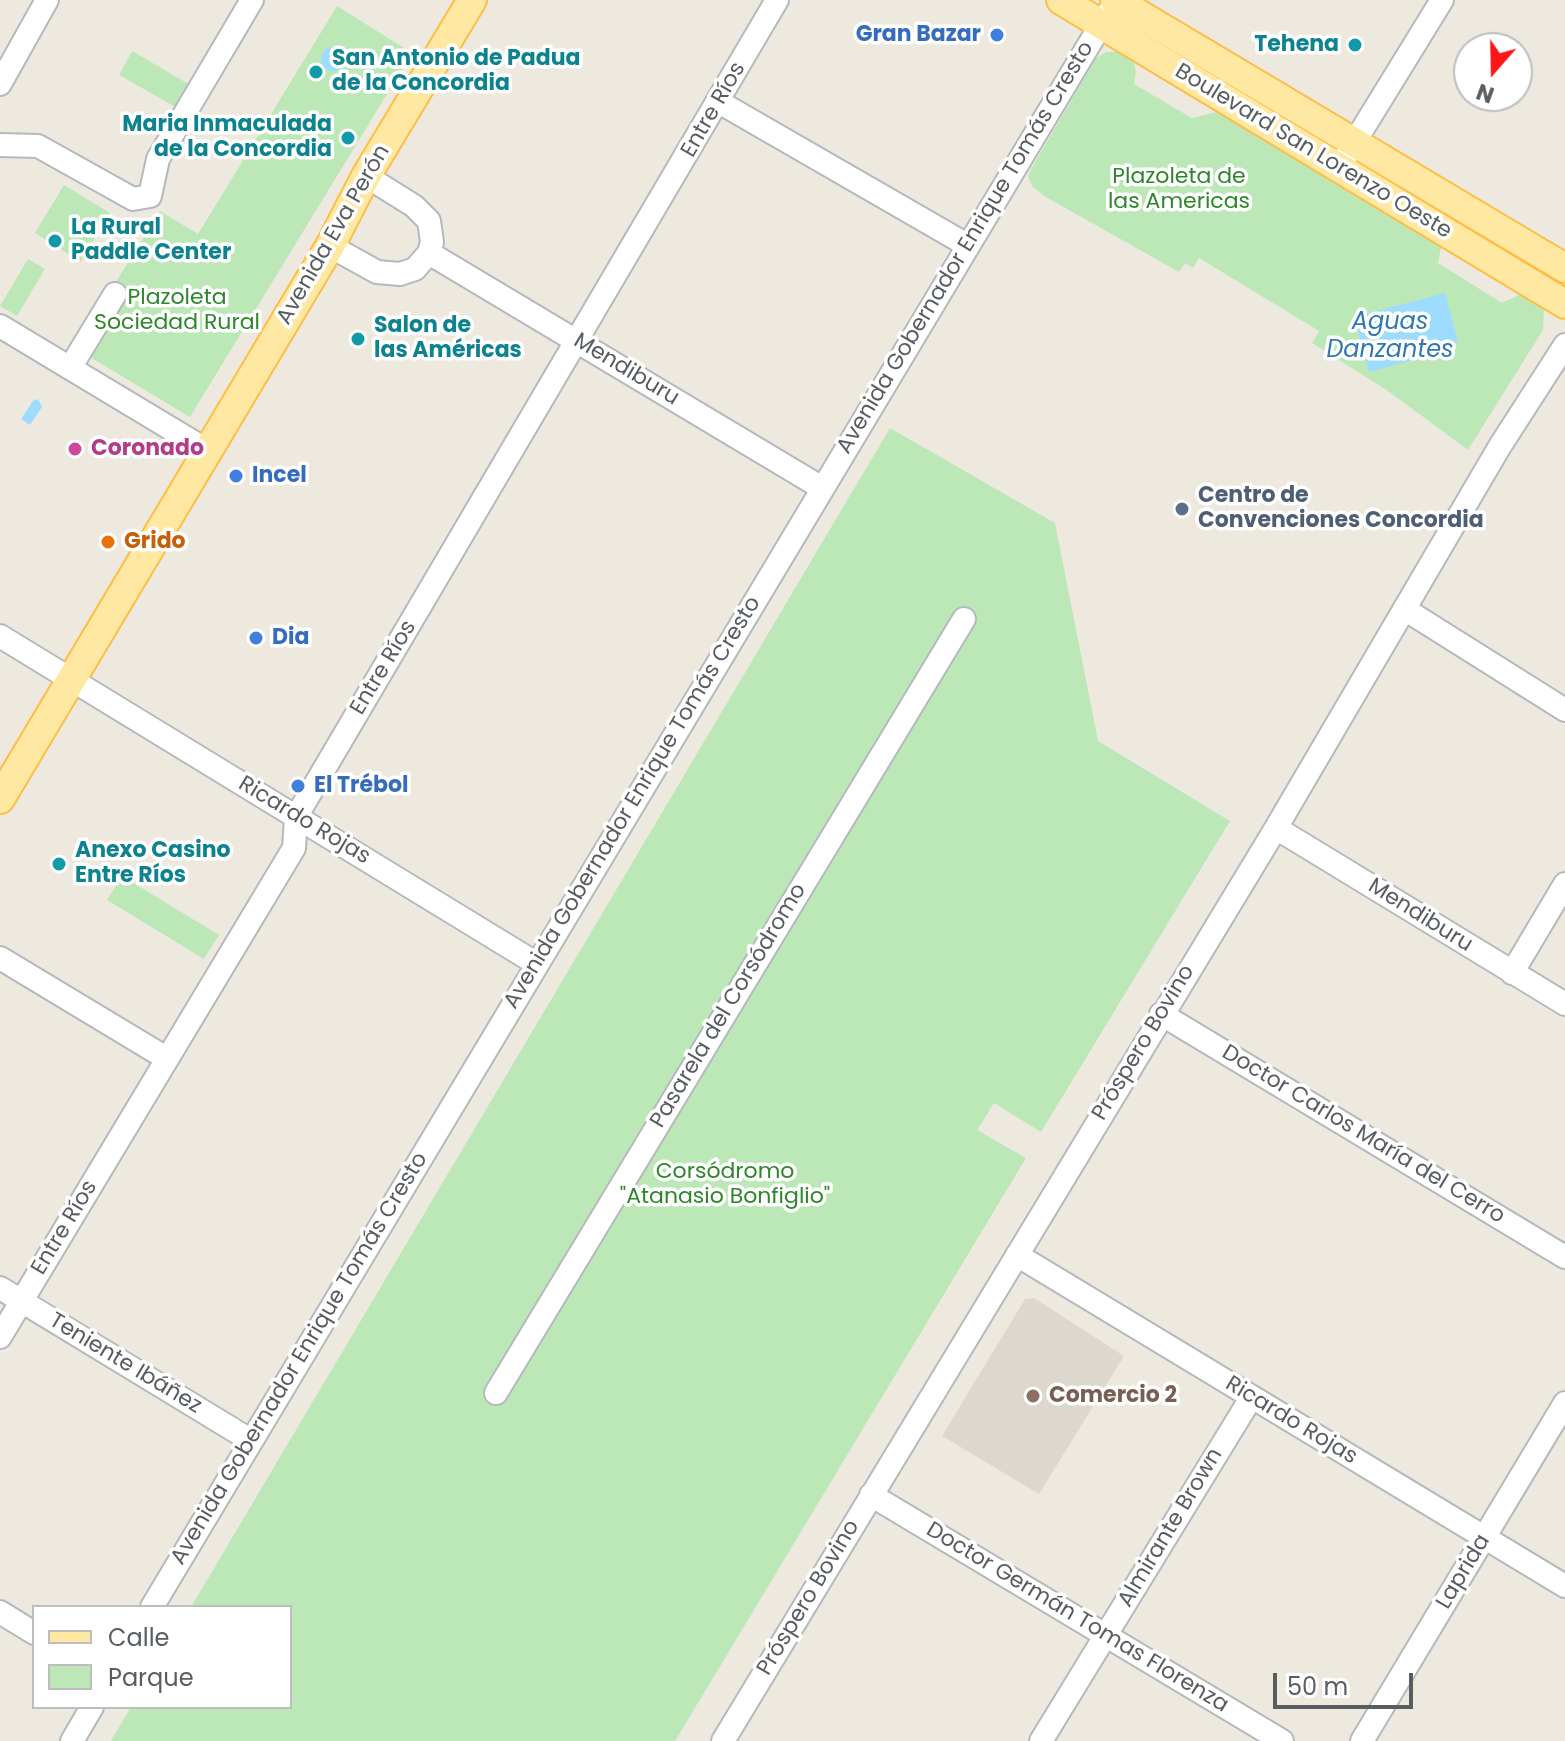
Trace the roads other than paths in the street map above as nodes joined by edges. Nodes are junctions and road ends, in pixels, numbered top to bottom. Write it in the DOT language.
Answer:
graph roads {
  1 [pos="252,0"];
  2 [pos="472,0"];
  3 [pos="777,0"];
  4 [pos="1115,0"];
  5 [pos="1442,0"];
  6 [pos="41,2"];
  7 [pos="1079,9"];
  8 [pos="0,84"];
  9 [pos="719,102"];
  10 [pos="1354,143"];
  11 [pos="0,145"];
  12 [pos="1339,168"];
  13 [pos="366,176"];
  14 [pos="967,245"];
  15 [pos="330,246"];
  16 [pos="429,253"];
  17 [pos="1565,268"];
  18 [pos="115,294"];
  19 [pos="1565,304"];
  20 [pos="0,326"];
  21 [pos="578,341"];
  22 [pos="1565,345"];
  23 [pos="70,368"];
  24 [pos="208,451"];
  25 [pos="822,488"];
  26 [pos="1406,610"];
  27 [pos="964,619"];
  28 [pos="0,636"];
  29 [pos="72,679"];
  30 [pos="1565,710"];
  31 [pos="0,799"];
  32 [pos="296,817"];
  33 [pos="1276,828"];
  34 [pos="1565,884"];
  35 [pos="0,958"];
  36 [pos="537,964"];
  37 [pos="1512,973"];
  38 [pos="1565,1004"];
  39 [pos="1161,1014"];
  40 [pos="166,1058"];
  41 [pos="1017,1255"];
  42 [pos="1565,1257"];
  43 [pos="0,1288"];
  44 [pos="22,1301"];
  45 [pos="0,1337"];
  46 [pos="496,1393"];
  47 [pos="1251,1398"];
  48 [pos="1565,1403"];
  49 [pos="250,1440"];
  50 [pos="871,1495"];
  51 [pos="1485,1537"];
  52 [pos="1565,1586"];
  53 [pos="153,1605"];
  54 [pos="0,1612"];
  55 [pos="32,1632"];
  56 [pos="1106,1634"];
  57 [pos="91,1709"];
  58 [pos="729,1739"];
  59 [pos="72,1741"];
  60 [pos="1041,1741"];
  61 [pos="1282,1741"];
  62 [pos="1362,1741"];
  1 -- 11 [label="street"];
  2 -- 13 [label="main road, Avenida Eva Perón"];
  3 -- 9 [label="street, Entre Ríos"];
  4 -- 7 [label="street, Avenida Gobernador Enrique Tomás Cresto"];
  4 -- 10 [label="main road, Boulevard San Lorenzo Oeste"];
  5 -- 10 [label="street"];
  6 -- 8 [label="street"];
  7 -- 12 [label="main road, Boulevard San Lorenzo Oeste"];
  7 -- 14 [label="street, Avenida Gobernador Enrique Tomás Cresto"];
  9 -- 14 [label="street"];
  9 -- 21 [label="street, Entre Ríos"];
  10 -- 12 [label="street"];
  10 -- 17 [label="main road, Boulevard San Lorenzo Oeste"];
  12 -- 19 [label="main road, Boulevard San Lorenzo Oeste"];
  13 -- 15 [label="main road, Avenida Eva Perón"];
  13 -- 16 [label="street"];
  14 -- 25 [label="street, Avenida Gobernador Enrique Tomás Cresto"];
  15 -- 16 [label="street"];
  15 -- 24 [label="main road, Avenida Eva Perón"];
  16 -- 21 [label="street, Mendiburu"];
  18 -- 23 [label="street"];
  20 -- 23 [label="street"];
  21 -- 25 [label="street, Mendiburu"];
  21 -- 32 [label="street, Entre Ríos"];
  22 -- 26 [label="street, Próspero Bovino"];
  23 -- 24 [label="street"];
  24 -- 29 [label="main road, Avenida Eva Perón"];
  25 -- 36 [label="street, Avenida Gobernador Enrique Tomás Cresto"];
  26 -- 30 [label="street"];
  26 -- 33 [label="street, Próspero Bovino"];
  27 -- 46 [label="street, Pasarela del Corsódromo"];
  28 -- 29 [label="street, Ricardo Rojas"];
  29 -- 31 [label="main road, Avenida Eva Perón"];
  29 -- 32 [label="street, Ricardo Rojas"];
  32 -- 36 [label="street, Ricardo Rojas"];
  32 -- 40 [label="street, Entre Ríos"];
  33 -- 37 [label="street, Mendiburu"];
  33 -- 39 [label="street, Próspero Bovino"];
  34 -- 37 [label="street"];
  35 -- 40 [label="street"];
  36 -- 49 [label="street, Avenida Gobernador Enrique Tomás Cresto"];
  37 -- 38 [label="street, Mendiburu"];
  39 -- 41 [label="street, Próspero Bovino"];
  39 -- 42 [label="street, Doctor Carlos María del Cerro"];
  40 -- 44 [label="street, Entre Ríos"];
  41 -- 47 [label="street, Ricardo Rojas"];
  41 -- 50 [label="street, Próspero Bovino"];
  43 -- 44 [label="street, Teniente Ibáñez"];
  44 -- 45 [label="street, Entre Ríos"];
  44 -- 49 [label="street, Teniente Ibáñez"];
  47 -- 51 [label="street, Ricardo Rojas"];
  47 -- 56 [label="street, Almirante Brown"];
  48 -- 51 [label="street, Laprida"];
  49 -- 53 [label="street, Avenida Gobernador Enrique Tomás Cresto"];
  50 -- 56 [label="street, Doctor Germán Tomas Florenza"];
  50 -- 58 [label="street, Próspero Bovino"];
  51 -- 52 [label="street, Ricardo Rojas"];
  51 -- 62 [label="street, Laprida"];
  54 -- 55 [label="street"];
  56 -- 60 [label="street, Almirante Brown"];
  56 -- 61 [label="street, Doctor Germán Tomas Florenza"];
  57 -- 59 [label="street"];
}
